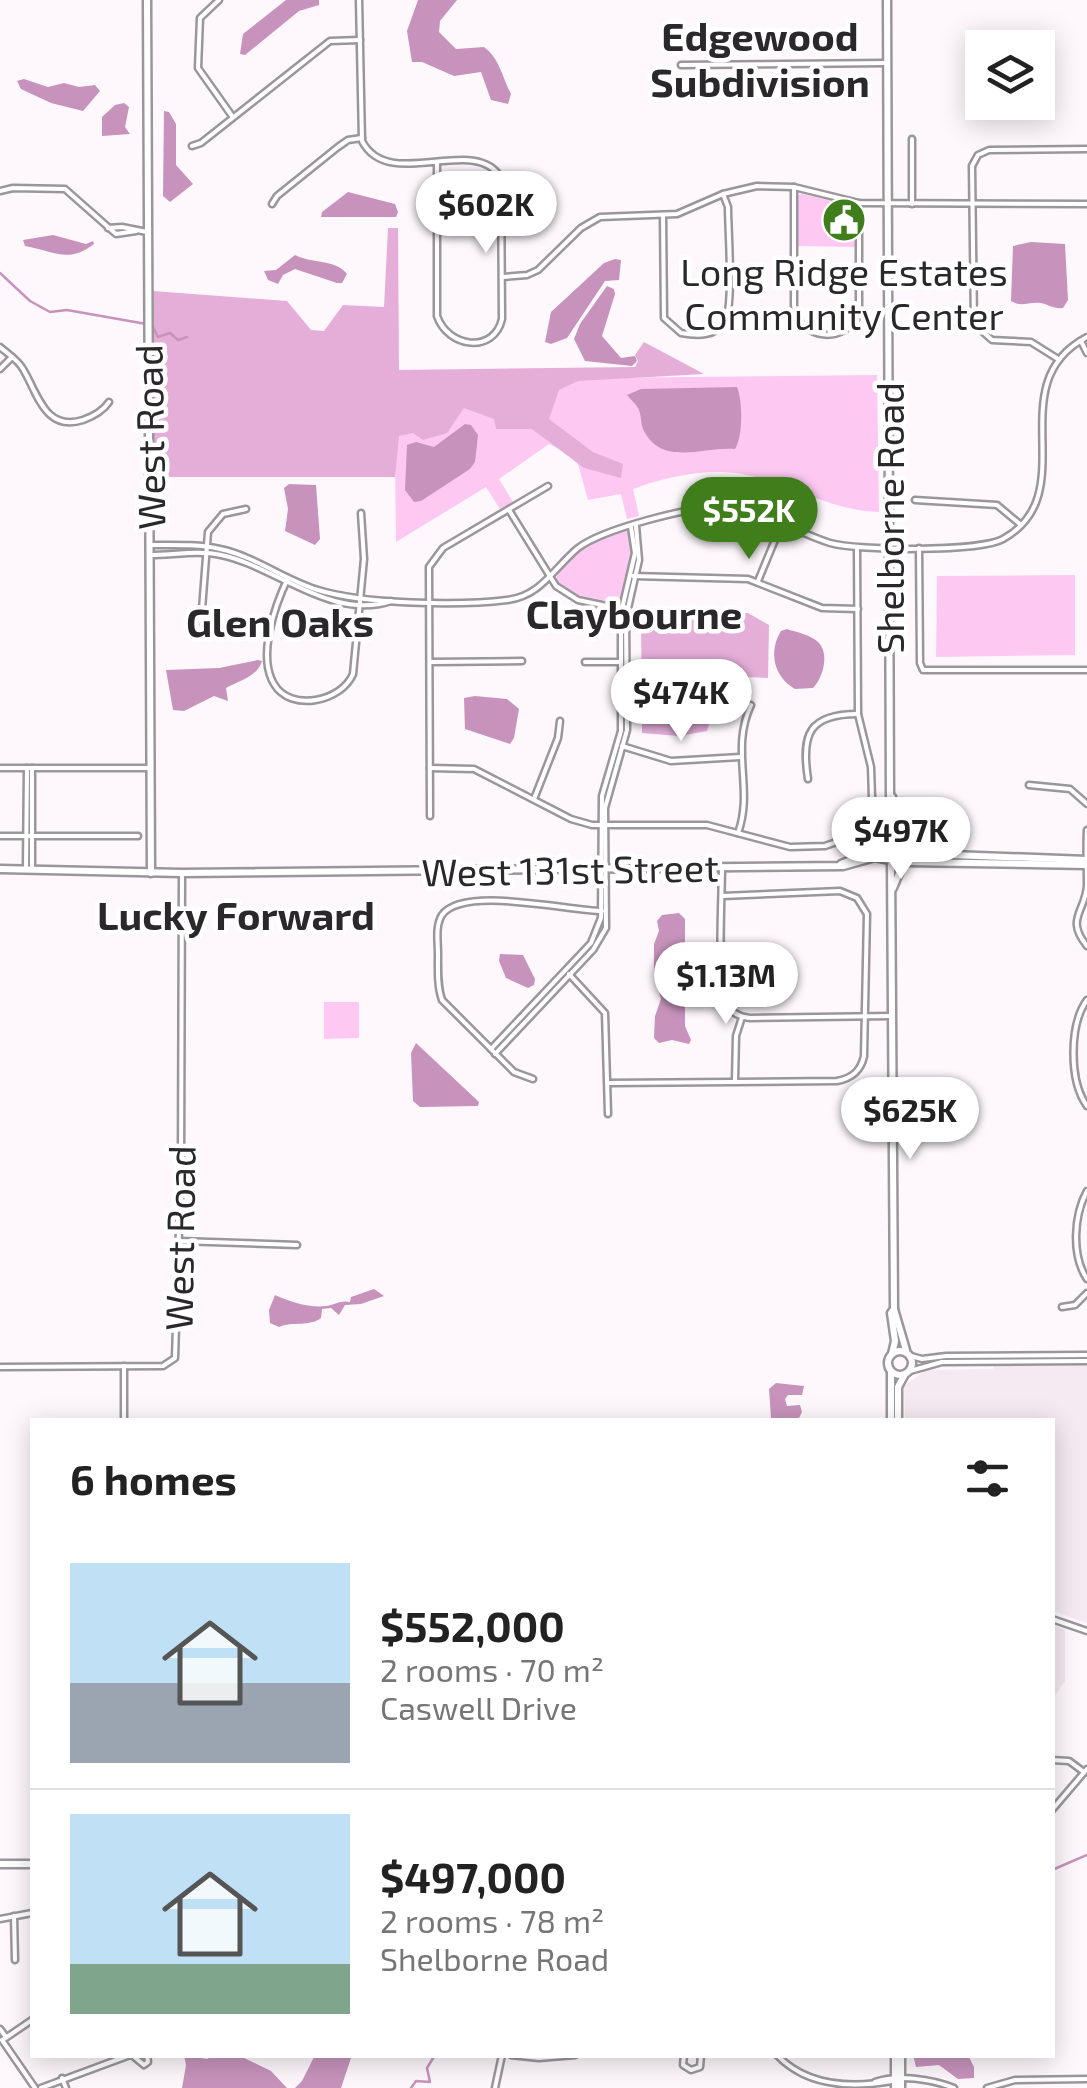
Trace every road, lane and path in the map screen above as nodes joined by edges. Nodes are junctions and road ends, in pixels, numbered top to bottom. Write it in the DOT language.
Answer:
graph roads {
  1 [pos="147,0"];
  2 [pos="219,0"];
  3 [pos="359,0"];
  4 [pos="887,0"];
  5 [pos="360,40"];
  6 [pos="887,63"];
  7 [pos="681,65"];
  8 [pos="233,118"];
  9 [pos="362,138"];
  10 [pos="912,139"];
  11 [pos="192,146"];
  12 [pos="1087,150"];
  13 [pos="436,162"];
  14 [pos="794,188"];
  15 [pos="0,192"];
  16 [pos="723,194"];
  17 [pos="888,202"];
  18 [pos="860,203"];
  19 [pos="272,204"];
  20 [pos="912,204"];
  21 [pos="972,204"];
  22 [pos="1087,204"];
  23 [pos="662,215"];
  24 [pos="147,232"];
  25 [pos="503,277"];
  26 [pos="1084,339"];
  27 [pos="0,348"];
  28 [pos="1087,353"];
  29 [pos="12,357"];
  30 [pos="1058,359"];
  31 [pos="0,369"];
  32 [pos="109,402"];
  33 [pos="548,486"];
  34 [pos="915,500"];
  35 [pos="246,509"];
  36 [pos="509,510"];
  37 [pos="361,512"];
  38 [pos="782,523"];
  39 [pos="1021,525"];
  40 [pos="633,526"];
  41 [pos="150,545"];
  42 [pos="889,546"];
  43 [pos="857,547"];
  44 [pos="920,548"];
  45 [pos="206,550"];
  46 [pos="150,555"];
  47 [pos="634,576"];
  48 [pos="550,578"];
  49 [pos="286,580"];
  50 [pos="758,581"];
  51 [pos="360,600"];
  52 [pos="428,601"];
  53 [pos="624,609"];
  54 [pos="858,609"];
  55 [pos="200,622"];
  56 [pos="522,661"];
  57 [pos="429,662"];
  58 [pos="585,662"];
  59 [pos="624,662"];
  60 [pos="1087,670"];
  61 [pos="750,705"];
  62 [pos="858,714"];
  63 [pos="560,720"];
  64 [pos="620,746"];
  65 [pos="740,757"];
  66 [pos="0,768"];
  67 [pos="30,768"];
  68 [pos="151,768"];
  69 [pos="430,768"];
  70 [pos="808,779"];
  71 [pos="1030,785"];
  72 [pos="892,796"];
  73 [pos="534,799"];
  74 [pos="1087,804"];
  75 [pos="430,816"];
  76 [pos="603,826"];
  77 [pos="1087,830"];
  78 [pos="738,832"];
  79 [pos="0,836"];
  80 [pos="29,836"];
  81 [pos="138,836"];
  82 [pos="891,843"];
  83 [pos="910,847"];
  84 [pos="890,861"];
  85 [pos="1087,862"];
  86 [pos="904,863"];
  87 [pos="840,864"];
  88 [pos="722,867"];
  89 [pos="0,868"];
  90 [pos="29,868"];
  91 [pos="603,868"];
  92 [pos="151,874"];
  93 [pos="182,874"];
  94 [pos="892,889"];
  95 [pos="1086,894"];
  96 [pos="722,896"];
  97 [pos="604,911"];
  98 [pos="1087,946"];
  99 [pos="568,973"];
  100 [pos="1087,1000"];
  101 [pos="863,1016"];
  102 [pos="891,1016"];
  103 [pos="742,1017"];
  104 [pos="493,1051"];
  105 [pos="533,1079"];
  106 [pos="735,1082"];
  107 [pos="608,1083"];
  108 [pos="1087,1106"];
  109 [pos="608,1114"];
  110 [pos="1087,1191"];
  111 [pos="180,1241"];
  112 [pos="297,1245"];
  113 [pos="1087,1278"];
  114 [pos="1087,1293"];
  115 [pos="1062,1307"];
  116 [pos="894,1308"];
  117 [pos="892,1354"];
  118 [pos="909,1354"];
  119 [pos="1087,1358"];
  120 [pos="124,1366"];
  121 [pos="0,1367"];
  122 [pos="891,1371"];
  123 [pos="908,1373"];
  124 [pos="124,1418"];
  125 [pos="894,1418"];
  126 [pos="894,1418"];
  127 [pos="1055,1620"];
  128 [pos="1087,1631"];
  129 [pos="1055,1760"];
  130 [pos="1086,1770"];
  131 [pos="1055,1808"];
  132 [pos="0,1864"];
  133 [pos="30,1864"];
  134 [pos="30,1913"];
  135 [pos="14,1916"];
  136 [pos="0,1919"];
  137 [pos="15,1960"];
  138 [pos="30,2021"];
  139 [pos="0,2029"];
  140 [pos="3,2040"];
  141 [pos="125,2058"];
  142 [pos="501,2058"];
  143 [pos="684,2058"];
  144 [pos="701,2058"];
  145 [pos="781,2058"];
  146 [pos="62,2078"];
  147 [pos="1087,2079"];
  148 [pos="898,2083"];
  149 [pos="52,2086"];
  150 [pos="38,2088"];
  151 [pos="66,2088"];
  152 [pos="495,2088"];
  153 [pos="954,2088"];
  154 [pos="987,2088"];
  1 -- 24 [label="street, West Road"];
  2 -- 8 [label="street"];
  3 -- 5 [label="street"];
  4 -- 6 [label="street, Shelborne Road"];
  5 -- 8 [label="street"];
  5 -- 9 [label="street"];
  6 -- 7 [label="street"];
  6 -- 17 [label="street, Shelborne Road"];
  8 -- 11 [label="street"];
  9 -- 13 [label="street"];
  9 -- 19 [label="street"];
  10 -- 20 [label="street"];
  12 -- 21 [label="street"];
  13 -- 25 [label="street"];
  13 -- 25 [label="street"];
  14 -- 16 [label="street"];
  14 -- 18 [label="street"];
  14 -- 18 [label="street"];
  15 -- 24 [label="street"];
  16 -- 23 [label="street"];
  16 -- 23 [label="street"];
  17 -- 18 [label="street"];
  17 -- 20 [label="street"];
  17 -- 42 [label="street, Shelborne Road"];
  20 -- 21 [label="street"];
  21 -- 22 [label="street"];
  21 -- 30 [label="street"];
  23 -- 25 [label="street"];
  24 -- 41 [label="street, West Road"];
  26 -- 28 [label="street"];
  26 -- 30 [label="street"];
  27 -- 29 [label="street"];
  29 -- 31 [label="street"];
  29 -- 32 [label="street"];
  30 -- 39 [label="street"];
  33 -- 36 [label="street"];
  34 -- 39 [label="street"];
  35 -- 45 [label="street"];
  36 -- 48 [label="street"];
  36 -- 52 [label="street"];
  37 -- 51 [label="street"];
  38 -- 40 [label="street"];
  38 -- 43 [label="street"];
  38 -- 50 [label="street"];
  39 -- 44 [label="street"];
  40 -- 47 [label="street"];
  40 -- 48 [label="street"];
  41 -- 45 [label="street"];
  41 -- 46 [label="street, West Road"];
  42 -- 43 [label="street"];
  42 -- 44 [label="street"];
  42 -- 72 [label="street, Shelborne Road"];
  43 -- 54 [label="street"];
  44 -- 60 [label="street"];
  45 -- 46 [label="street"];
  45 -- 49 [label="street"];
  45 -- 55 [label="street"];
  46 -- 68 [label="street, West Road"];
  47 -- 50 [label="street"];
  47 -- 53 [label="street"];
  48 -- 52 [label="street"];
  48 -- 53 [label="street"];
  49 -- 51 [label="street"];
  49 -- 51 [label="street"];
  50 -- 54 [label="street"];
  51 -- 52 [label="street"];
  52 -- 57 [label="street"];
  53 -- 59 [label="street"];
  54 -- 62 [label="street"];
  56 -- 57 [label="street"];
  57 -- 69 [label="street"];
  58 -- 59 [label="street"];
  59 -- 64 [label="street"];
  61 -- 65 [label="street"];
  62 -- 70 [label="street"];
  62 -- 78 [label="street"];
  63 -- 73 [label="street"];
  64 -- 65 [label="street"];
  64 -- 76 [label="street"];
  65 -- 78 [label="street"];
  66 -- 67 [label="street"];
  67 -- 68 [label="street"];
  67 -- 80 [label="street"];
  68 -- 92 [label="street, West Road"];
  69 -- 73 [label="street"];
  69 -- 75 [label="street"];
  71 -- 74 [label="street"];
  72 -- 82 [label="street, Shelborne Road"];
  72 -- 83 [label="street, Shelborne Road"];
  73 -- 76 [label="street"];
  76 -- 78 [label="street"];
  76 -- 91 [label="street"];
  77 -- 85 [label="street"];
  79 -- 80 [label="street"];
  80 -- 81 [label="street"];
  80 -- 90 [label="street"];
  82 -- 83 [label="street"];
  82 -- 84 [label="street"];
  82 -- 87 [label="street, West 131st Street"];
  83 -- 85 [label="street"];
  83 -- 86 [label="street"];
  84 -- 86 [label="street"];
  84 -- 87 [label="street, West 131st Street"];
  84 -- 94 [label="street"];
  85 -- 86 [label="street"];
  85 -- 95 [label="street"];
  86 -- 94 [label="street"];
  87 -- 88 [label="street, West 131st Street"];
  88 -- 91 [label="street, West 131st Street"];
  88 -- 96 [label="street"];
  89 -- 90 [label="street, West 131st Street"];
  90 -- 92 [label="street, West 131st Street"];
  91 -- 93 [label="street, West 131st Street"];
  91 -- 97 [label="street"];
  92 -- 93 [label="street, West 131st Street"];
  93 -- 111 [label="street, West Road"];
  94 -- 102 [label="street"];
  95 -- 98 [label="street"];
  96 -- 101 [label="street"];
  96 -- 103 [label="street"];
  97 -- 99 [label="street"];
  97 -- 104 [label="street"];
  99 -- 104 [label="street"];
  99 -- 107 [label="street"];
  100 -- 108 [label="street"];
  101 -- 102 [label="street"];
  101 -- 103 [label="street"];
  101 -- 106 [label="street"];
  102 -- 116 [label="street"];
  103 -- 106 [label="street"];
  104 -- 105 [label="street"];
  106 -- 107 [label="street"];
  107 -- 109 [label="street"];
  110 -- 113 [label="street"];
  111 -- 112 [label="street"];
  111 -- 120 [label="street, West Road"];
  114 -- 115 [label="street"];
  116 -- 117 [label="street"];
  116 -- 118 [label="street"];
  117 -- 118 [label="street"];
  117 -- 122 [label="street"];
  118 -- 119 [label="street"];
  118 -- 123 [label="street"];
  119 -- 123 [label="street"];
  120 -- 121 [label="street"];
  120 -- 124 [label="street, West Road"];
  122 -- 123 [label="street"];
  122 -- 125 [label="street"];
  123 -- 126 [label="street"];
  127 -- 128 [label="street"];
  129 -- 130 [label="street"];
  130 -- 131 [label="street"];
  132 -- 133 [label="street"];
  134 -- 135 [label="street"];
  135 -- 136 [label="street"];
  135 -- 137 [label="street"];
  138 -- 140 [label="street"];
  139 -- 140 [label="street"];
  140 -- 150 [label="street"];
  141 -- 146 [label="street"];
  142 -- 152 [label="street"];
  143 -- 144 [label="street"];
  145 -- 148 [label="street"];
  146 -- 149 [label="street"];
  146 -- 151 [label="street"];
  147 -- 154 [label="street"];
  148 -- 153 [label="street"];
  149 -- 150 [label="street"];
}
